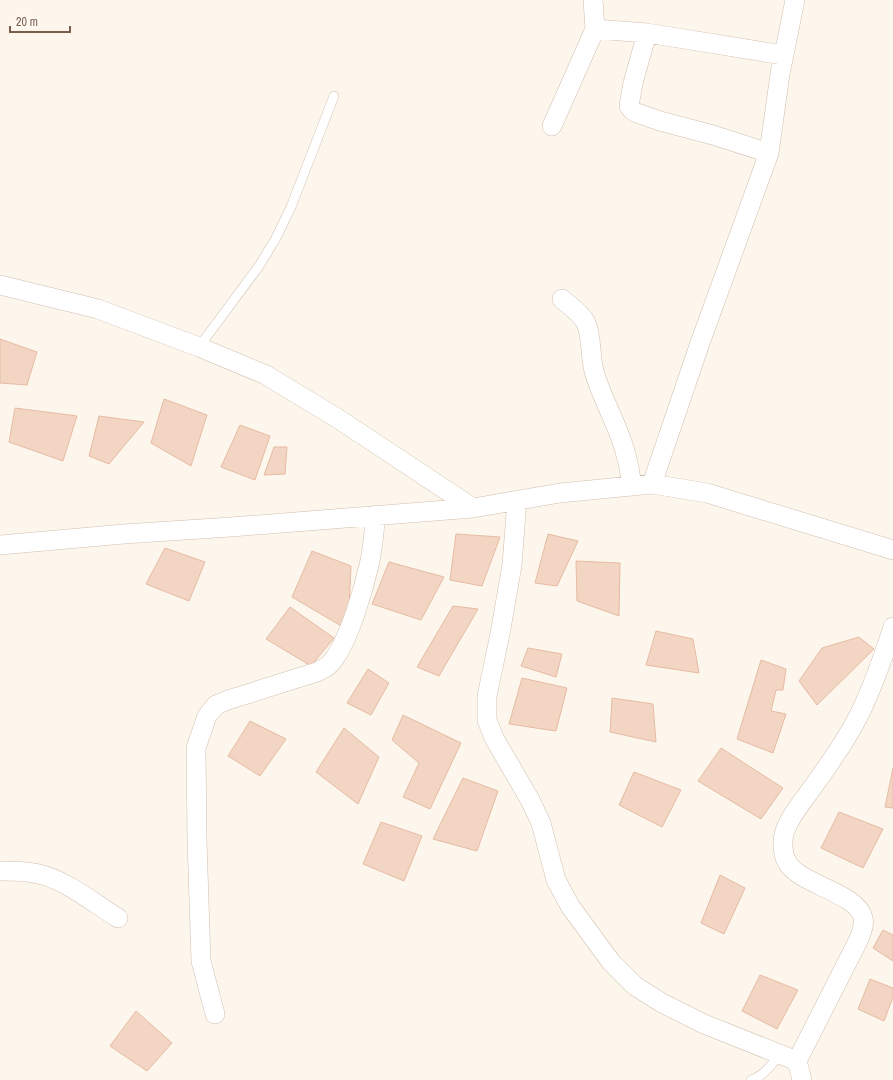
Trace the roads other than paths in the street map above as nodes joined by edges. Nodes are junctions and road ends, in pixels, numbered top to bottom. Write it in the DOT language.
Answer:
graph roads {
  1 [pos="593,0"];
  2 [pos="795,0"];
  3 [pos="595,29"];
  4 [pos="647,32"];
  5 [pos="783,55"];
  6 [pos="334,96"];
  7 [pos="552,126"];
  8 [pos="769,153"];
  9 [pos="0,285"];
  10 [pos="562,299"];
  11 [pos="199,347"];
  12 [pos="652,484"];
  13 [pos="632,485"];
  14 [pos="517,501"];
  15 [pos="473,508"];
  16 [pos="376,514"];
  17 [pos="0,545"];
  18 [pos="893,550"];
  19 [pos="893,627"];
  20 [pos="0,871"];
  21 [pos="118,918"];
  22 [pos="215,1014"];
  23 [pos="789,1058"];
  24 [pos="751,1080"];
  25 [pos="802,1080"];
  1 -- 3 [label="street"];
  2 -- 5 [label="street"];
  3 -- 4 [label="street"];
  3 -- 7 [label="street"];
  4 -- 5 [label="street"];
  4 -- 8 [label="street"];
  5 -- 8 [label="street"];
  6 -- 11 [label="lane"];
  8 -- 12 [label="street"];
  9 -- 11 [label="street"];
  10 -- 13 [label="street"];
  11 -- 15 [label="street"];
  12 -- 13 [label="street"];
  12 -- 18 [label="street"];
  13 -- 14 [label="street"];
  14 -- 15 [label="street"];
  14 -- 23 [label="street"];
  15 -- 16 [label="street"];
  16 -- 17 [label="street"];
  16 -- 22 [label="street"];
  19 -- 23 [label="street"];
  20 -- 21 [label="street"];
  23 -- 24 [label="lane"];
  23 -- 25 [label="street"];
}
